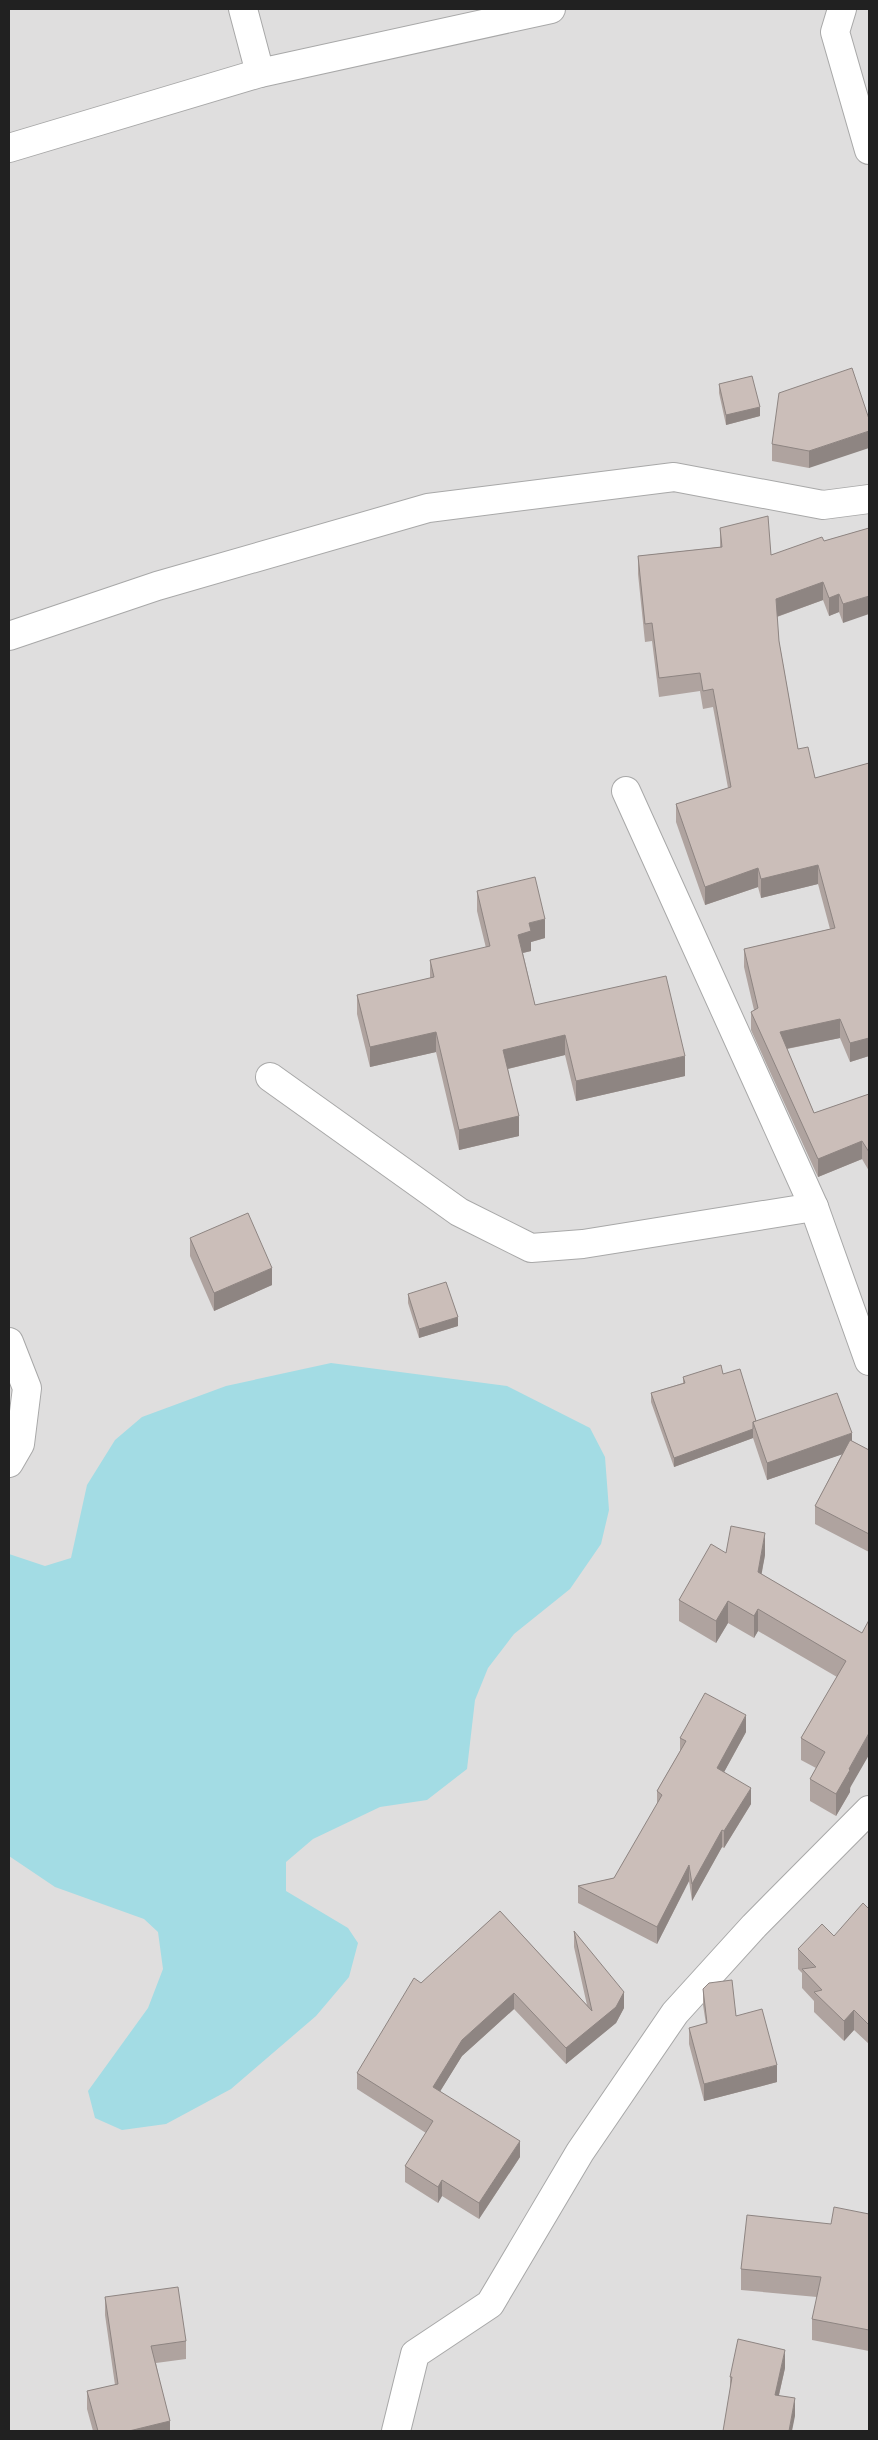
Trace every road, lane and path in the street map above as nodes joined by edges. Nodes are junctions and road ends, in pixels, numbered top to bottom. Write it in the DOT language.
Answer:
graph roads {
  1 [pos="243,9"];
  2 [pos="552,9"];
  3 [pos="842,9"];
  4 [pos="260,73"];
  5 [pos="9,148"];
  6 [pos="869,150"];
  7 [pos="869,499"];
  8 [pos="9,636"];
  9 [pos="626,791"];
  10 [pos="270,1077"];
  11 [pos="814,1207"];
  12 [pos="9,1342"];
  13 [pos="869,1361"];
  14 [pos="9,1463"];
  15 [pos="869,1810"];
  16 [pos="396,2431"];
  1 -- 4 [label="street"];
  2 -- 4 [label="street"];
  3 -- 6 [label="street"];
  4 -- 5 [label="street"];
  7 -- 8 [label="street"];
  9 -- 11 [label="street"];
  10 -- 11 [label="street"];
  11 -- 13 [label="street"];
  12 -- 14 [label="street"];
  15 -- 16 [label="street"];
}
